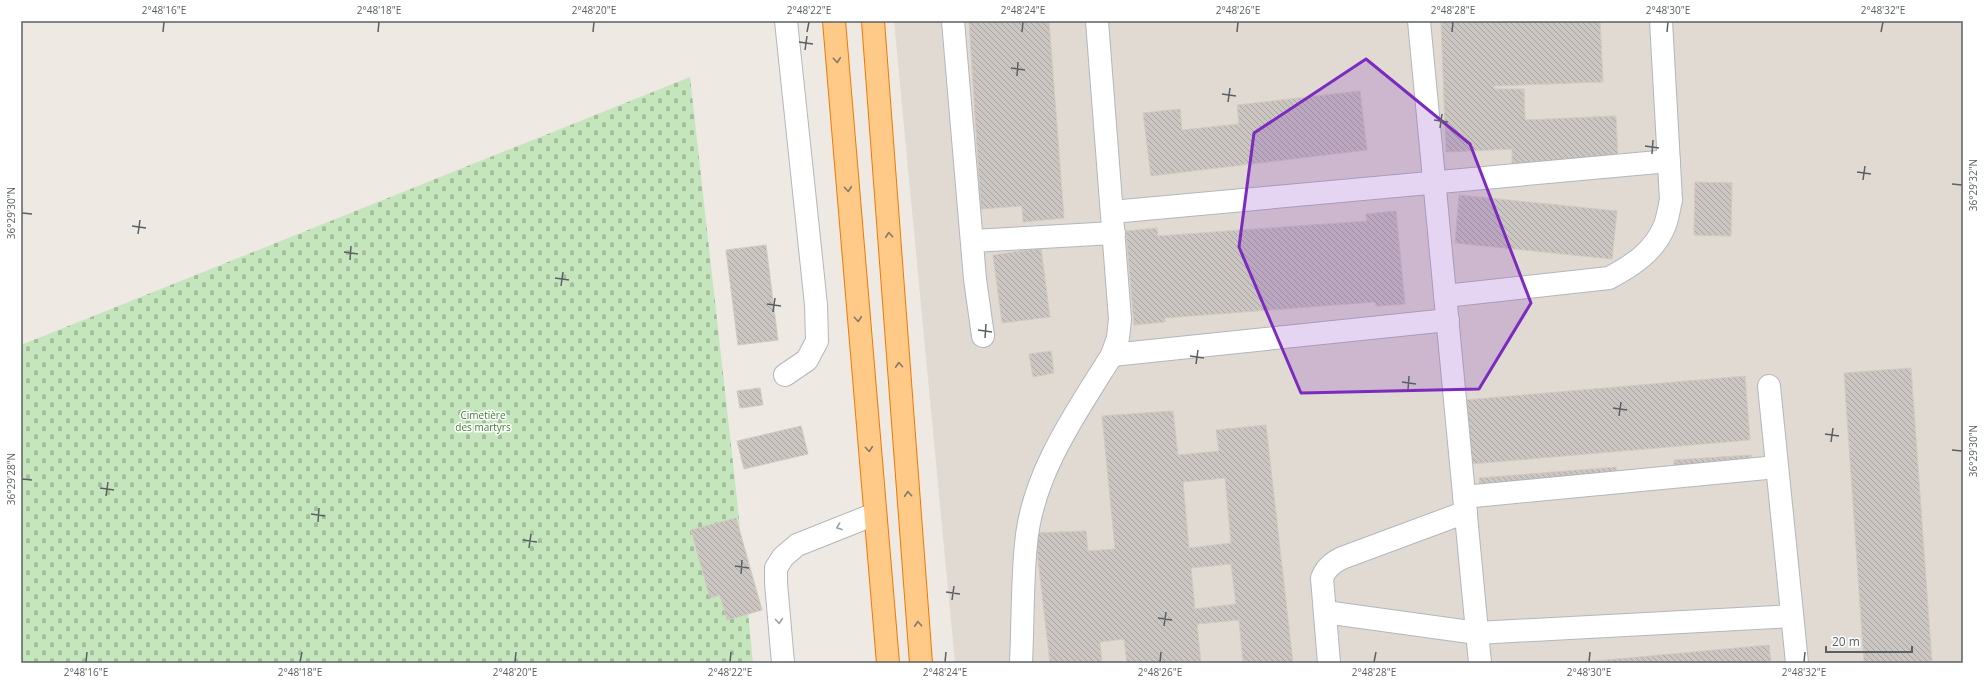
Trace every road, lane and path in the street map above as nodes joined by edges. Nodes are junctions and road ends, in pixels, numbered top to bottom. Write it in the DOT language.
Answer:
graph roads {
  1 [pos="786,21"];
  2 [pos="834,21"];
  3 [pos="873,21"];
  4 [pos="953,21"];
  5 [pos="1096,21"];
  6 [pos="1419,21"];
  7 [pos="1661,21"];
  8 [pos="1669,161"];
  9 [pos="1434,183"];
  10 [pos="1113,223"];
  11 [pos="972,241"];
  12 [pos="1445,296"];
  13 [pos="1448,320"];
  14 [pos="983,336"];
  15 [pos="1112,355"];
  16 [pos="785,375"];
  17 [pos="1769,386"];
  18 [pos="1777,467"];
  19 [pos="1465,504"];
  20 [pos="875,514"];
  21 [pos="1325,612"];
  22 [pos="1792,616"];
  23 [pos="1477,633"];
  24 [pos="783,663"];
  25 [pos="888,663"];
  26 [pos="921,663"];
  27 [pos="1021,663"];
  28 [pos="1329,663"];
  29 [pos="1480,663"];
  30 [pos="1797,663"];
  1 -- 16 [label="lane"];
  2 -- 20 [label="highway, one-way"];
  26 -- 3 [label="highway, one-way"];
  4 -- 11 [label="lane"];
  5 -- 10 [label="lane"];
  6 -- 9 [label="lane"];
  7 -- 8 [label="lane"];
  8 -- 9 [label="lane"];
  8 -- 12 [label="lane"];
  9 -- 10 [label="lane"];
  9 -- 12 [label="lane"];
  10 -- 11 [label="lane"];
  10 -- 15 [label="lane"];
  11 -- 14 [label="lane"];
  12 -- 13 [label="lane"];
  13 -- 15 [label="lane"];
  13 -- 19 [label="lane"];
  15 -- 27 [label="lane"];
  17 -- 18 [label="lane"];
  18 -- 19 [label="lane"];
  18 -- 22 [label="lane"];
  19 -- 21 [label="lane"];
  19 -- 23 [label="lane"];
  20 -- 24 [label="lane, one-way"];
  20 -- 25 [label="highway"];
  21 -- 23 [label="lane"];
  21 -- 28 [label="lane"];
  22 -- 23 [label="lane"];
  22 -- 30 [label="lane"];
  23 -- 29 [label="lane"];
}
